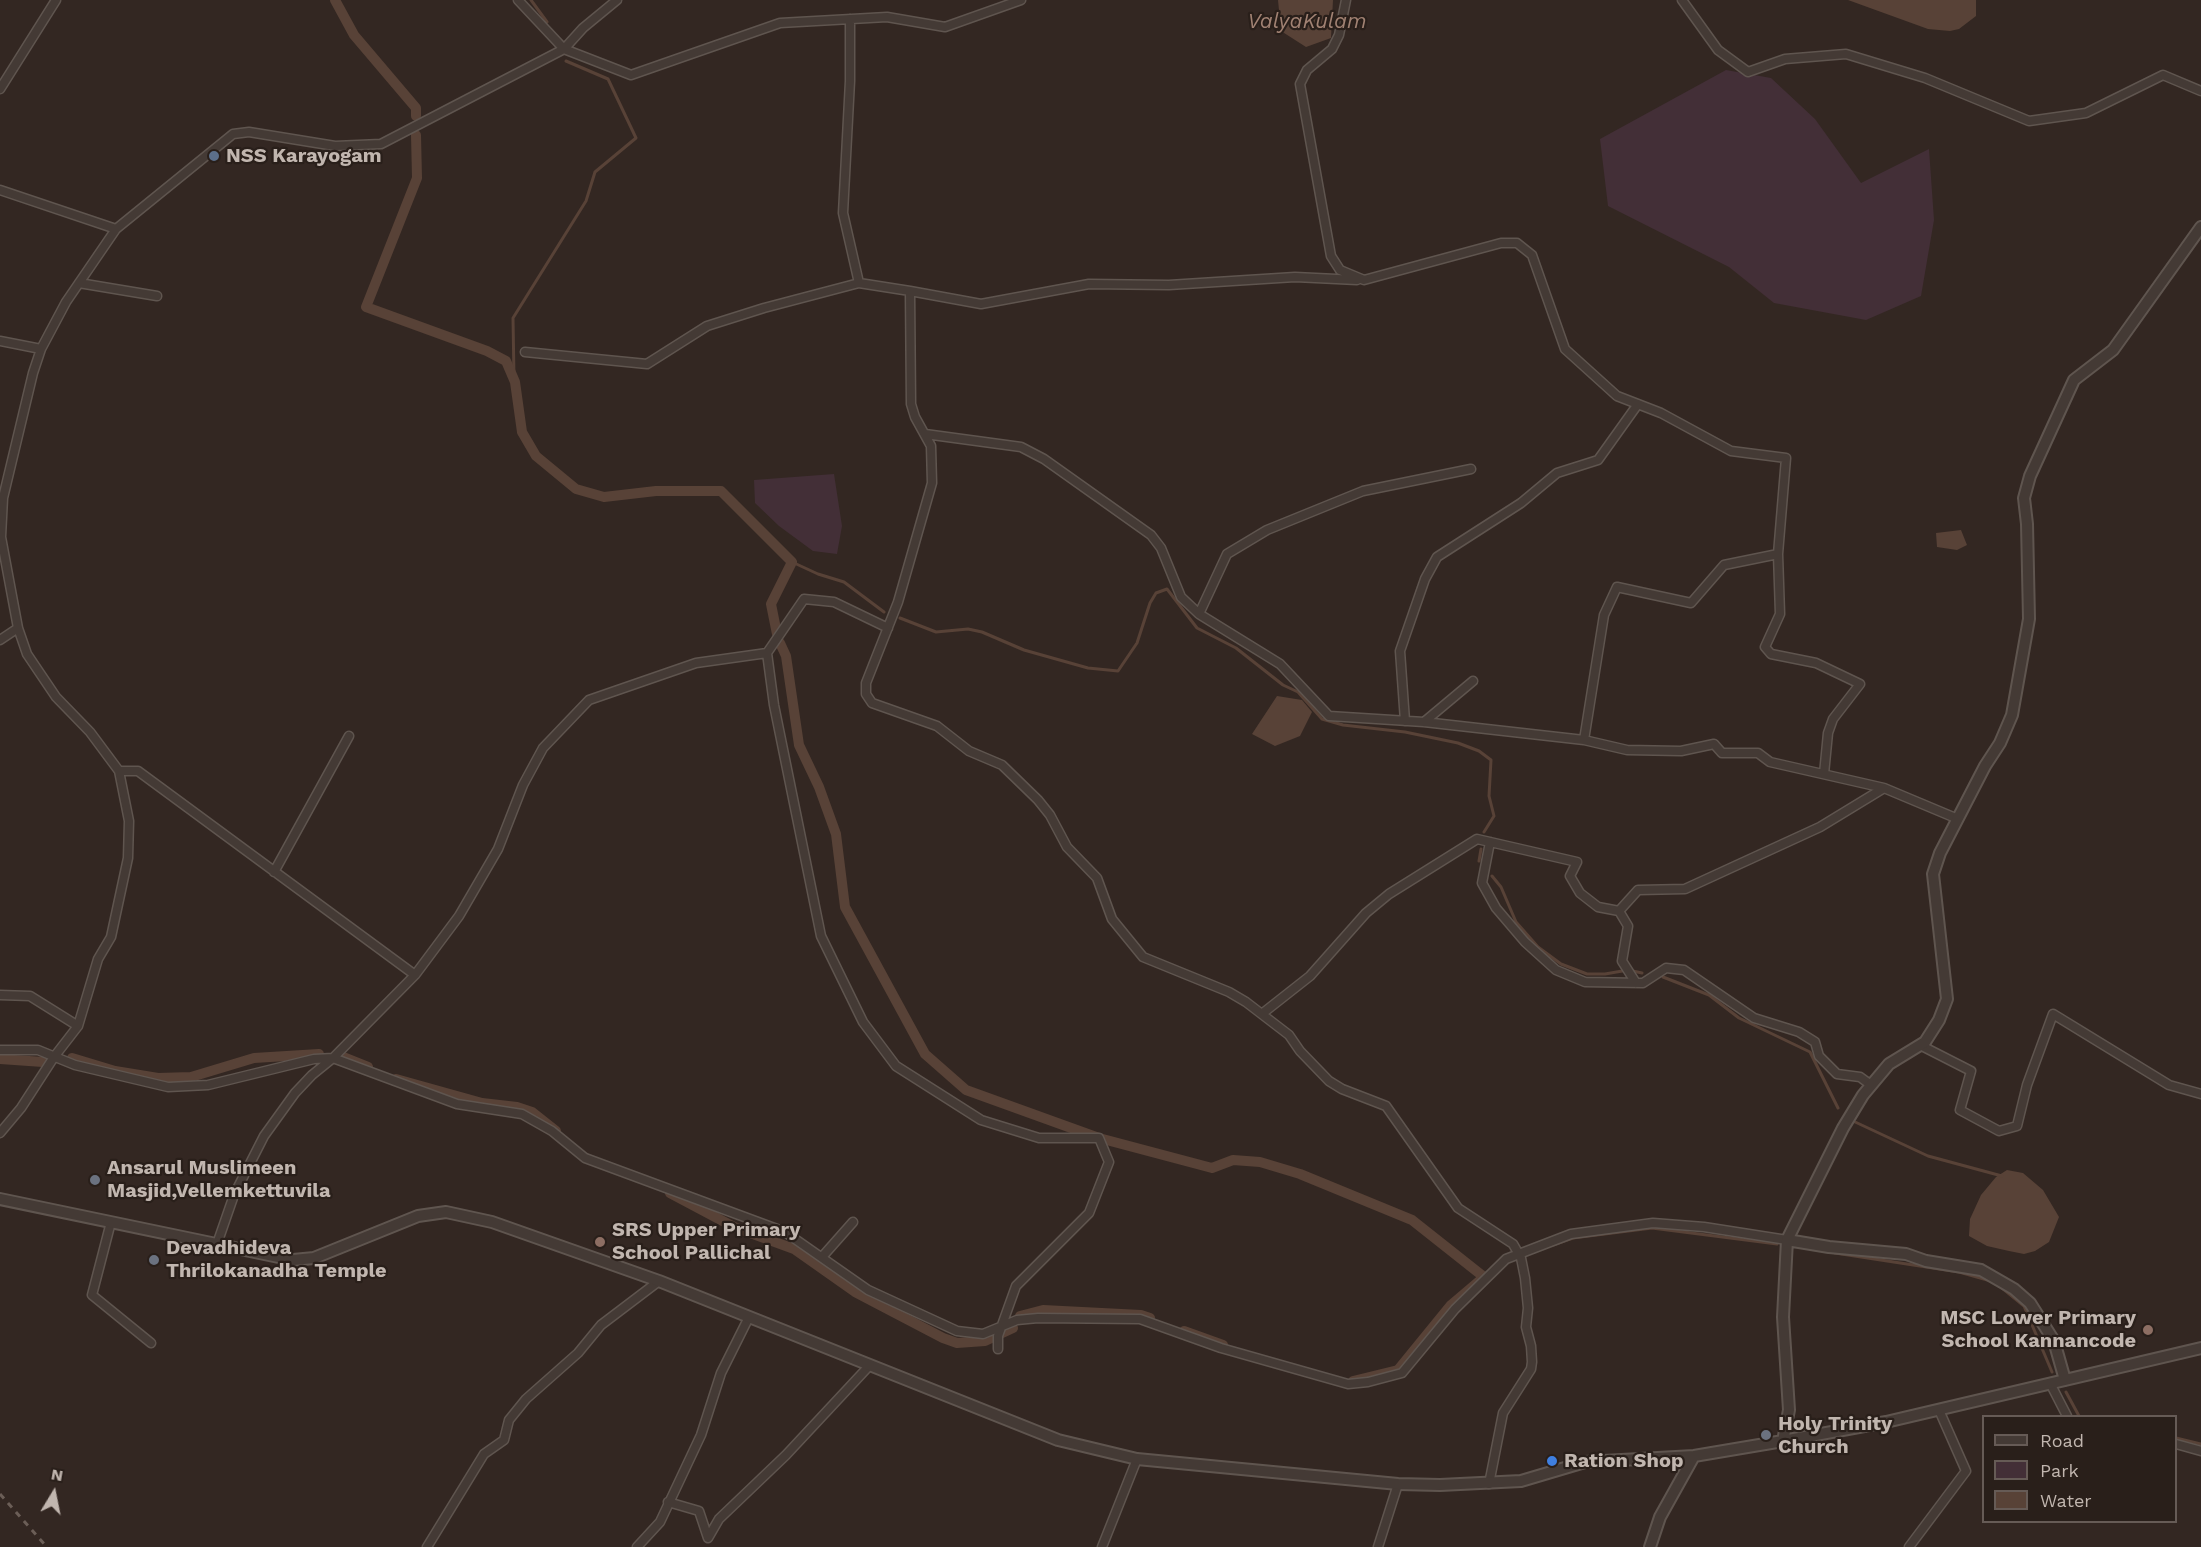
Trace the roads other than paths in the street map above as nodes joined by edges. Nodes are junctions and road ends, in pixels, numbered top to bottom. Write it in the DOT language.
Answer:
graph roads {
  1 [pos="56,0"];
  2 [pos="518,0"];
  3 [pos="617,0"];
  4 [pos="1021,0"];
  5 [pos="1346,0"];
  6 [pos="1683,0"];
  7 [pos="850,19"];
  8 [pos="564,49"];
  9 [pos="0,89"];
  10 [pos="2201,91"];
  11 [pos="0,190"];
  12 [pos="2201,227"];
  13 [pos="116,229"];
  14 [pos="1364,280"];
  15 [pos="79,283"];
  16 [pos="859,283"];
  17 [pos="910,291"];
  18 [pos="157,296"];
  19 [pos="0,341"];
  20 [pos="41,349"];
  21 [pos="525,352"];
  22 [pos="1638,404"];
  23 [pos="925,434"];
  24 [pos="1471,469"];
  25 [pos="1778,554"];
  26 [pos="1199,614"];
  27 [pos="18,628"];
  28 [pos="888,628"];
  29 [pos="0,640"];
  30 [pos="768,653"];
  31 [pos="1473,681"];
  32 [pos="1405,721"];
  33 [pos="1424,722"];
  34 [pos="349,736"];
  35 [pos="1584,740"];
  36 [pos="119,771"];
  37 [pos="1824,774"];
  38 [pos="1884,788"];
  39 [pos="1958,819"];
  40 [pos="1490,842"];
  41 [pos="274,872"];
  42 [pos="1619,911"];
  43 [pos="415,975"];
  44 [pos="1636,983"];
  45 [pos="0,995"];
  46 [pos="1263,1013"];
  47 [pos="78,1026"];
  48 [pos="1920,1045"];
  49 [pos="0,1050"];
  50 [pos="54,1057"];
  51 [pos="333,1058"];
  52 [pos="1871,1085"];
  53 [pos="2201,1094"];
  54 [pos="0,1133"];
  55 [pos="0,1199"];
  56 [pos="111,1222"];
  57 [pos="853,1222"];
  58 [pos="1787,1240"];
  59 [pos="216,1244"];
  60 [pos="1518,1253"];
  61 [pos="822,1257"];
  62 [pos="659,1281"];
  63 [pos="749,1317"];
  64 [pos="1001,1326"];
  65 [pos="151,1343"];
  66 [pos="2201,1348"];
  67 [pos="998,1349"];
  68 [pos="870,1365"];
  69 [pos="2065,1380"];
  70 [pos="2050,1383"];
  71 [pos="1939,1410"];
  72 [pos="2066,1415"];
  73 [pos="1783,1441"];
  74 [pos="2177,1445"];
  75 [pos="2201,1451"];
  76 [pos="1694,1456"];
  77 [pos="1137,1459"];
  78 [pos="1398,1484"];
  79 [pos="1489,1484"];
  80 [pos="668,1502"];
  81 [pos="427,1547"];
  82 [pos="637,1547"];
  83 [pos="1102,1547"];
  84 [pos="1377,1547"];
  85 [pos="1650,1547"];
  86 [pos="1909,1547"];
  1 -- 9 [label="street"];
  2 -- 8 [label="street"];
  3 -- 8 [label="street"];
  4 -- 7 [label="street"];
  5 -- 14 [label="street"];
  6 -- 10 [label="street"];
  7 -- 8 [label="street"];
  7 -- 16 [label="street"];
  8 -- 13 [label="street"];
  11 -- 13 [label="street"];
  12 -- 39 [label="street"];
  13 -- 15 [label="street"];
  14 -- 17 [label="street"];
  14 -- 22 [label="street"];
  15 -- 18 [label="street"];
  15 -- 20 [label="street"];
  16 -- 17 [label="street"];
  16 -- 21 [label="street"];
  17 -- 23 [label="street"];
  19 -- 20 [label="street"];
  20 -- 27 [label="street"];
  22 -- 25 [label="street"];
  22 -- 32 [label="street"];
  23 -- 26 [label="street"];
  23 -- 28 [label="street"];
  24 -- 26 [label="street"];
  25 -- 35 [label="street"];
  25 -- 37 [label="street"];
  26 -- 32 [label="street"];
  27 -- 29 [label="street"];
  27 -- 36 [label="street"];
  28 -- 30 [label="street"];
  28 -- 46 [label="street"];
  30 -- 43 [label="street"];
  30 -- 64 [label="street"];
  31 -- 33 [label="street"];
  32 -- 33 [label="street"];
  33 -- 35 [label="street"];
  34 -- 41 [label="street"];
  35 -- 37 [label="street"];
  36 -- 41 [label="street"];
  36 -- 47 [label="street"];
  37 -- 38 [label="street"];
  38 -- 39 [label="street"];
  38 -- 42 [label="street"];
  39 -- 48 [label="street"];
  40 -- 42 [label="street"];
  40 -- 44 [label="street"];
  40 -- 46 [label="street"];
  41 -- 43 [label="street"];
  42 -- 44 [label="street"];
  43 -- 51 [label="street"];
  44 -- 52 [label="street"];
  45 -- 47 [label="street"];
  46 -- 60 [label="street"];
  47 -- 50 [label="street"];
  48 -- 52 [label="street"];
  48 -- 53 [label="street"];
  49 -- 50 [label="street"];
  50 -- 51 [label="street"];
  50 -- 54 [label="street"];
  51 -- 59 [label="street"];
  51 -- 61 [label="street"];
  52 -- 58 [label="street"];
  55 -- 56 [label="street"];
  56 -- 59 [label="street"];
  56 -- 65 [label="street"];
  57 -- 61 [label="street"];
  58 -- 60 [label="street"];
  58 -- 69 [label="street"];
  58 -- 73 [label="street"];
  59 -- 62 [label="street"];
  60 -- 64 [label="street"];
  60 -- 79 [label="street"];
  61 -- 64 [label="street"];
  62 -- 63 [label="street"];
  62 -- 81 [label="street"];
  63 -- 68 [label="street"];
  63 -- 80 [label="street"];
  64 -- 67 [label="street"];
  66 -- 69 [label="street"];
  68 -- 77 [label="street"];
  68 -- 80 [label="street"];
  69 -- 70 [label="street"];
  70 -- 71 [label="street"];
  70 -- 72 [label="street"];
  71 -- 73 [label="street"];
  71 -- 86 [label="street"];
  73 -- 76 [label="street"];
  74 -- 75 [label="street"];
  76 -- 79 [label="street"];
  76 -- 85 [label="street"];
  77 -- 78 [label="street"];
  77 -- 83 [label="street"];
  78 -- 79 [label="street"];
  78 -- 84 [label="street"];
  80 -- 82 [label="street"];
}
